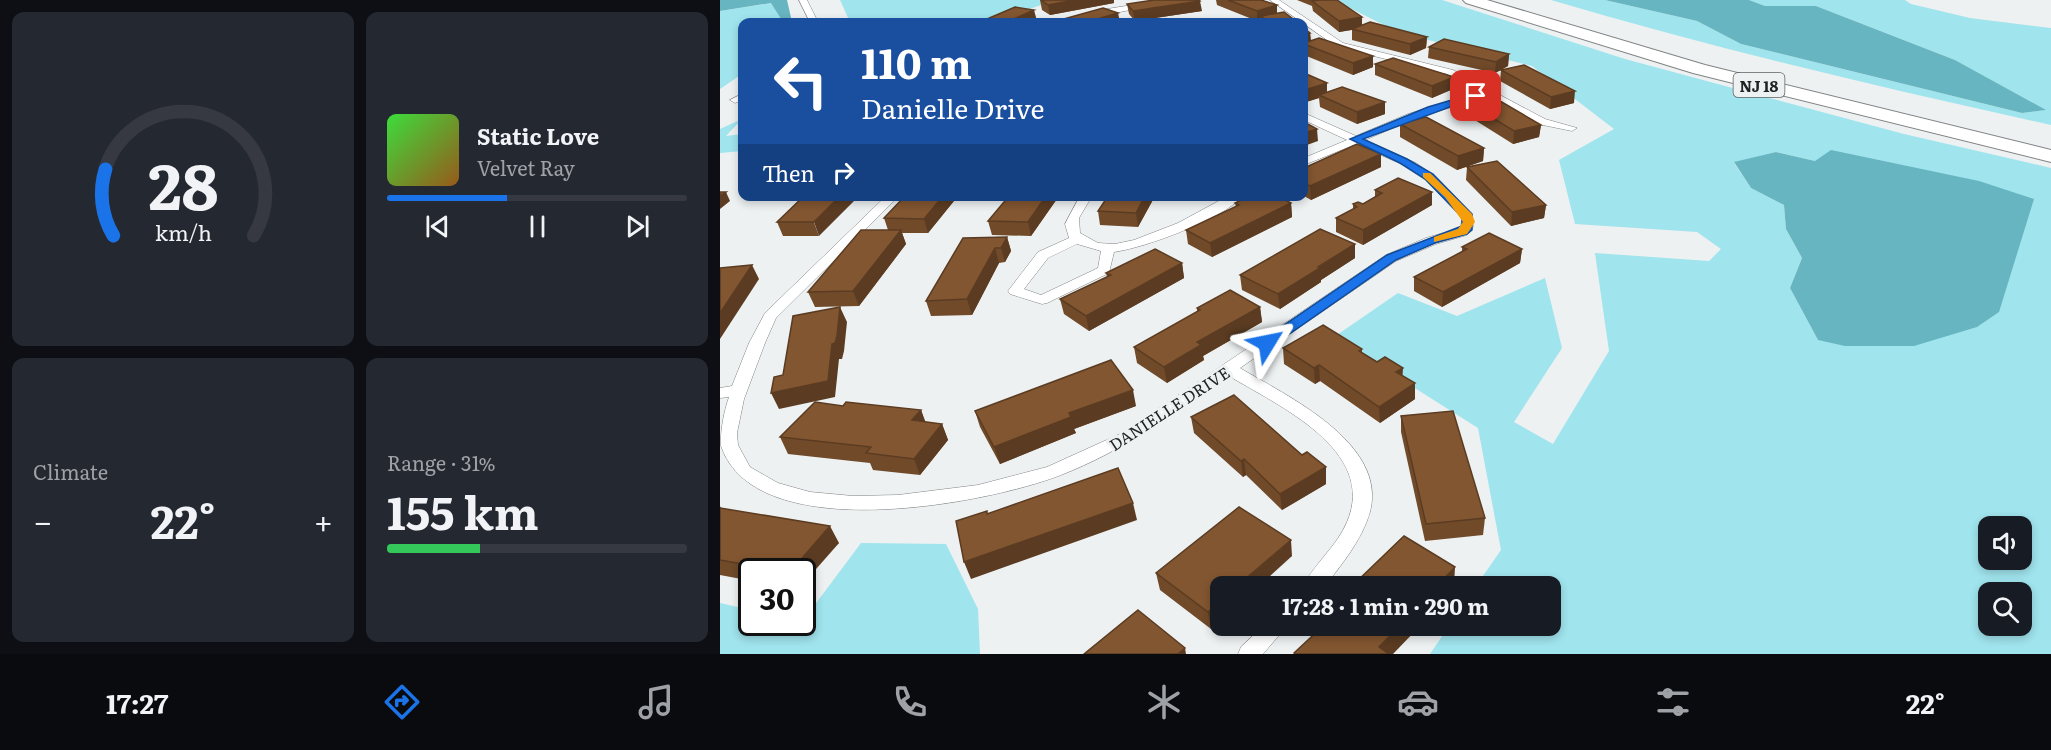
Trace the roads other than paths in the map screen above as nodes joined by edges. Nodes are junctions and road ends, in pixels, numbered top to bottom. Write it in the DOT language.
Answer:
graph roads {
  1 [pos="803,0"];
  2 [pos="1179,0"];
  3 [pos="1274,0"];
  4 [pos="1472,0"];
  5 [pos="1521,0"];
  6 [pos="812,18"];
  7 [pos="1075,18"];
  8 [pos="1300,18"];
  9 [pos="1308,23"];
  10 [pos="1489,92"];
  11 [pos="1308,118"];
  12 [pos="1572,128"];
  13 [pos="2014,128"];
  14 [pos="1355,139"];
  15 [pos="2051,156"];
  16 [pos="1308,160"];
  17 [pos="888,201"];
  18 [pos="1083,201"];
  19 [pos="1228,201"];
  20 [pos="1077,239"];
  21 [pos="1108,247"];
  22 [pos="1229,369"];
  23 [pos="740,390"];
  24 [pos="720,393"];
  25 [pos="1320,576"];
  26 [pos="1266,636"];
  27 [pos="1249,654"];
  1 -- 6 [label="street"];
  2 -- 7 [label="street"];
  3 -- 8 [label="street"];
  4 -- 15 [label="highway, NJ 18"];
  5 -- 13 [label="highway, NJ 18"];
  9 -- 10 [label="street"];
  10 -- 12 [label="street"];
  10 -- 14 [label="street"];
  11 -- 14 [label="street"];
  14 -- 16 [label="street"];
  14 -- 22 [label="street, DANIELLE DRIVE"];
  17 -- 23 [label="street, DANIELLE DRIVE"];
  18 -- 20 [label="street"];
  19 -- 21 [label="street"];
  20 -- 21 [label="street"];
  20 -- 21 [label="street"];
  22 -- 23 [label="street, DANIELLE DRIVE"];
  22 -- 25 [label="street"];
  23 -- 24 [label="street"];
  26 -- 27 [label="street"];
}
